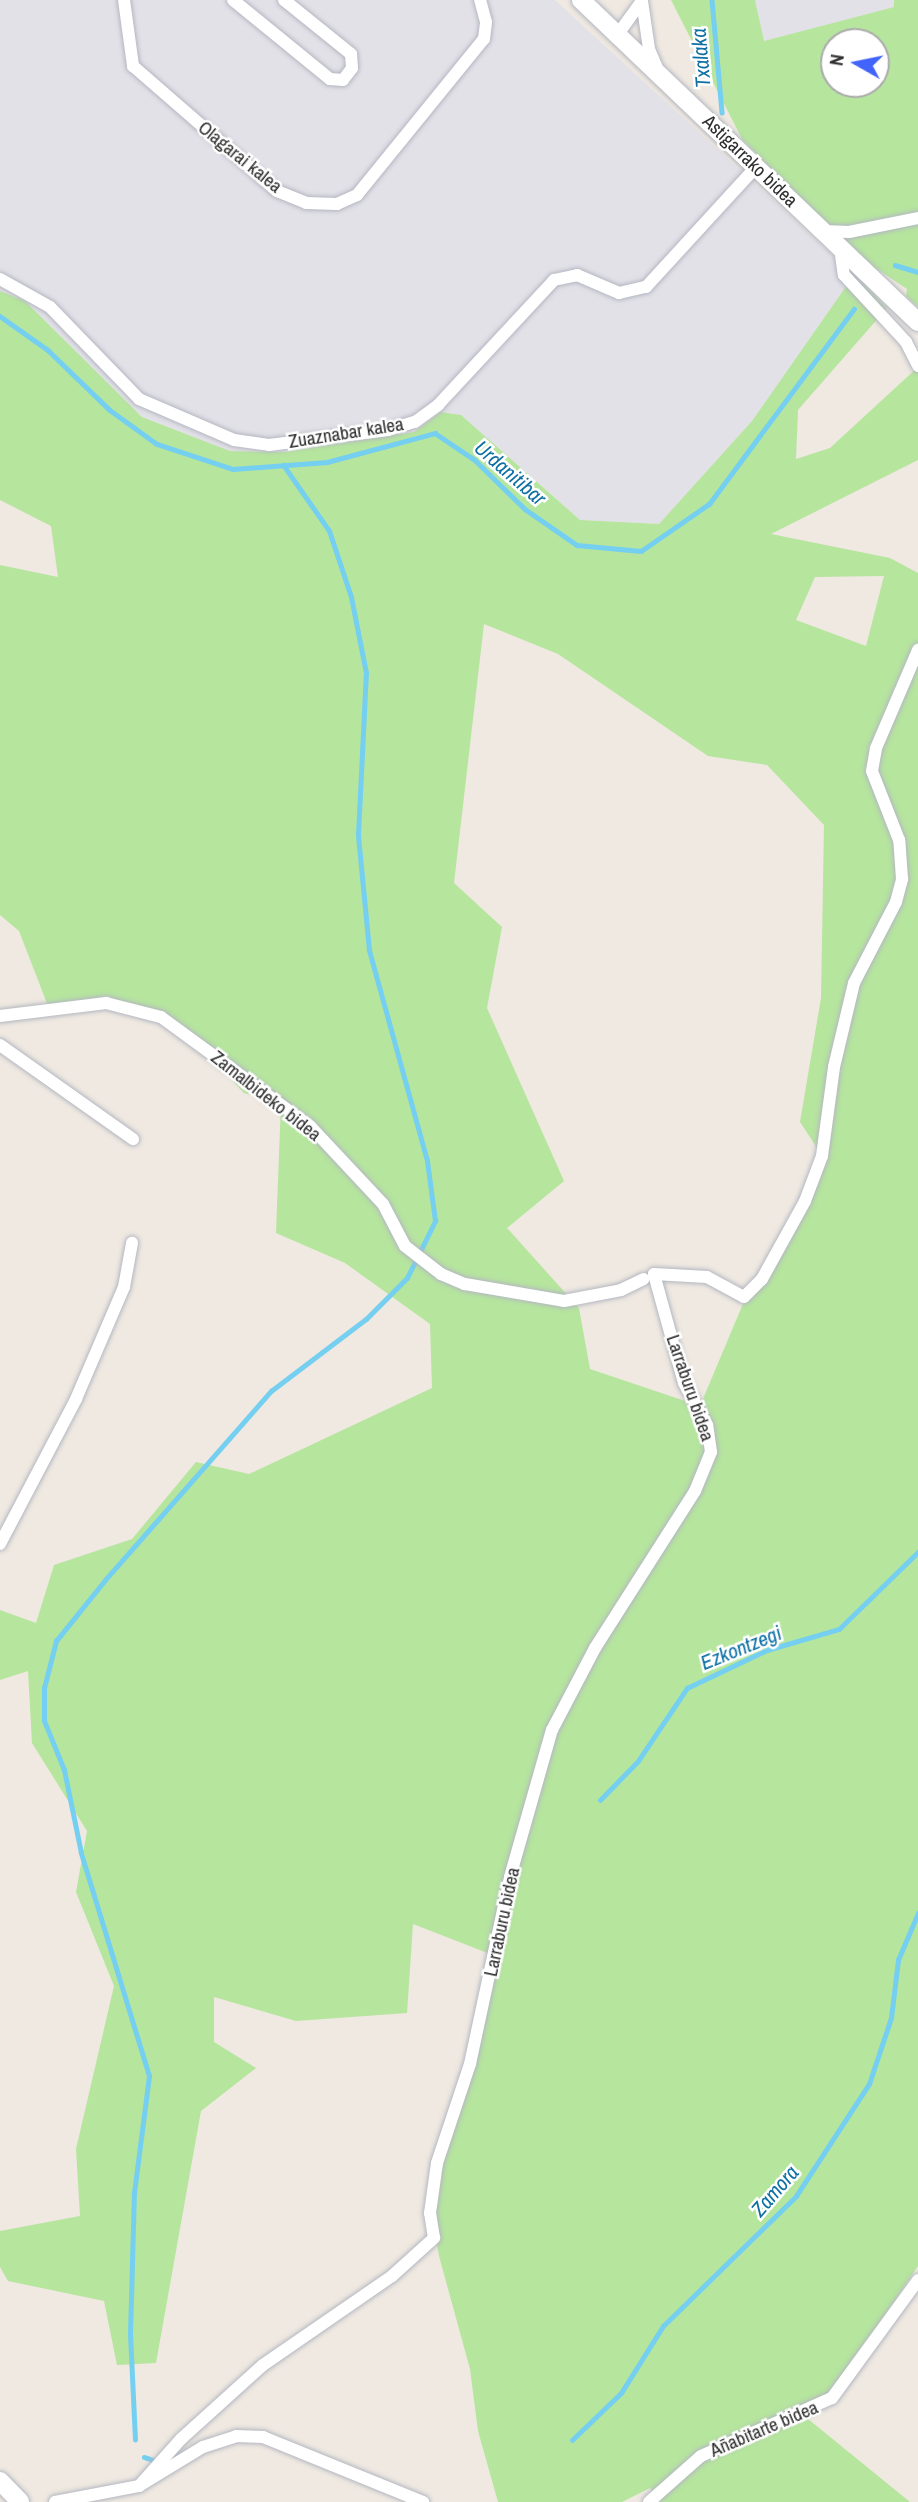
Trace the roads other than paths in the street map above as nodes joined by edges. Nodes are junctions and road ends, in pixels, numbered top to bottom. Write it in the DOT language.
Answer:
graph roads {
  1 [pos="124,0"];
  2 [pos="233,0"];
  3 [pos="284,0"];
  4 [pos="481,0"];
  5 [pos="581,0"];
  6 [pos="630,0"];
  7 [pos="643,0"];
  8 [pos="618,34"];
  9 [pos="660,74"];
  10 [pos="756,167"];
  11 [pos="918,218"];
  12 [pos="823,231"];
  13 [pos="840,247"];
  14 [pos="0,279"];
  15 [pos="913,316"];
  16 [pos="892,326"];
  17 [pos="918,366"];
  18 [pos="918,650"];
  19 [pos="0,1016"];
  20 [pos="0,1045"];
  21 [pos="133,1139"];
  22 [pos="132,1243"];
  23 [pos="643,1279"];
  24 [pos="0,1544"];
  25 [pos="918,2280"];
  26 [pos="0,2480"];
  27 [pos="139,2486"];
  28 [pos="20,2502"];
  29 [pos="55,2502"];
  30 [pos="423,2502"];
  31 [pos="649,2502"];
  1 -- 4 [label="street, Olagarai kalea"];
  2 -- 3 [label="street"];
  5 -- 8 [label="main road, Astigarrako bidea"];
  6 -- 7 [label="street"];
  7 -- 8 [label="street"];
  7 -- 9 [label="street"];
  8 -- 9 [label="main road, Astigarrako bidea"];
  9 -- 10 [label="main road, Astigarrako bidea"];
  10 -- 12 [label="main road, Astigarrako bidea"];
  10 -- 14 [label="street, Zuaznabar kalea"];
  11 -- 12 [label="street"];
  12 -- 13 [label="main road, Astigarrako bidea"];
  13 -- 15 [label="main road, Astigarrako bidea"];
  13 -- 16 [label="street"];
  15 -- 16 [label="street"];
  16 -- 17 [label="street"];
  18 -- 27 [label="street, Larraburu bidea"];
  19 -- 23 [label="street, Zamalbideko bidea"];
  20 -- 21 [label="street"];
  22 -- 24 [label="street"];
  25 -- 31 [label="street, Añabitarte bidea"];
  26 -- 28 [label="main road"];
  27 -- 29 [label="street"];
  27 -- 30 [label="street"];
}
